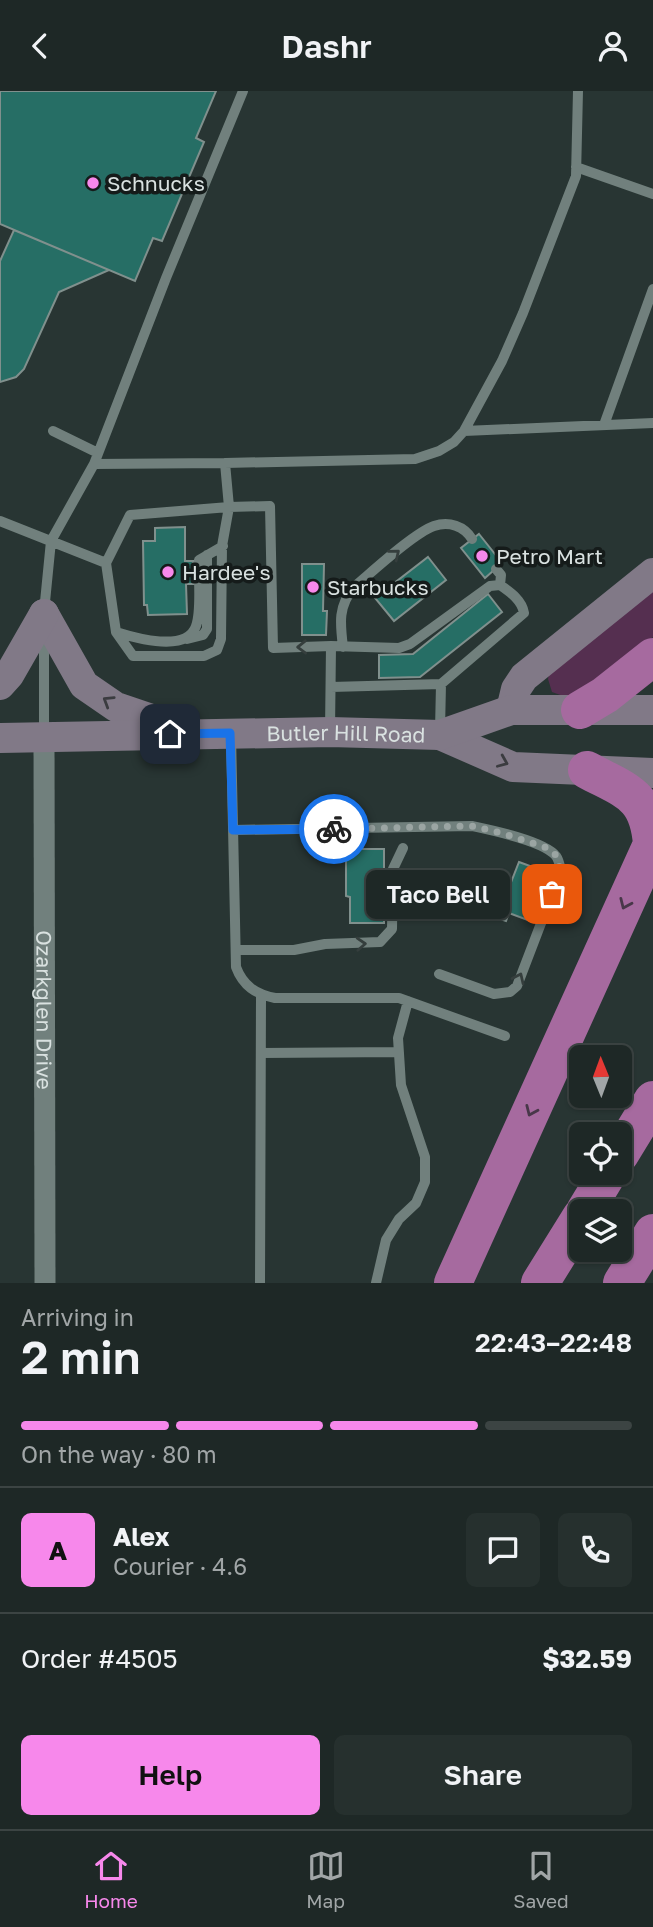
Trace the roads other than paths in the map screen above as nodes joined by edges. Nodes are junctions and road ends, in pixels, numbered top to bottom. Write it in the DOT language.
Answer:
graph roads {
  1 [pos="243,91"];
  2 [pos="578,91"];
  3 [pos="576,167"];
  4 [pos="653,194"];
  5 [pos="653,289"];
  6 [pos="653,423"];
  7 [pos="604,425"];
  8 [pos="52,431"];
  9 [pos="464,431"];
  10 [pos="96,459"];
  11 [pos="225,463"];
  12 [pos="229,506"];
  13 [pos="0,521"];
  14 [pos="472,539"];
  15 [pos="51,541"];
  16 [pos="223,546"];
  17 [pos="106,563"];
  18 [pos="495,569"];
  19 [pos="653,573"];
  20 [pos="500,585"];
  21 [pos="44,614"];
  22 [pos="116,632"];
  23 [pos="337,647"];
  24 [pos="653,657"];
  25 [pos="441,684"];
  26 [pos="0,685"];
  27 [pos="331,687"];
  28 [pos="511,710"];
  29 [pos="580,710"];
  30 [pos="653,710"];
  31 [pos="330,732"];
  32 [pos="230,733"];
  33 [pos="195,734"];
  34 [pos="440,735"];
  35 [pos="44,737"];
  36 [pos="0,738"];
  37 [pos="587,770"];
  38 [pos="653,773"];
  39 [pos="233,830"];
  40 [pos="652,843"];
  41 [pos="403,848"];
  42 [pos="236,950"];
  43 [pos="439,974"];
  44 [pos="261,995"];
  45 [pos="408,1002"];
  46 [pos="505,1036"];
  47 [pos="399,1052"];
  48 [pos="261,1053"];
  49 [pos="653,1100"];
  50 [pos="632,1134"];
  51 [pos="653,1233"];
  52 [pos="569,1236"];
  53 [pos="45,1283"];
  54 [pos="260,1283"];
  55 [pos="376,1283"];
  56 [pos="453,1283"];
  57 [pos="540,1283"];
  58 [pos="622,1283"];
  1 -- 10 [label="lane"];
  2 -- 3 [label="lane"];
  3 -- 4 [label="lane"];
  3 -- 9 [label="lane"];
  5 -- 7 [label="lane"];
  6 -- 7 [label="lane"];
  7 -- 9 [label="lane"];
  8 -- 10 [label="lane"];
  9 -- 11 [label="lane"];
  10 -- 11 [label="lane"];
  10 -- 15 [label="lane"];
  11 -- 12 [label="lane"];
  12 -- 16 [label="lane"];
  12 -- 17 [label="lane"];
  23 -- 12 [label="lane, one-way"];
  13 -- 15 [label="lane"];
  23 -- 14 [label="lane, one-way"];
  15 -- 17 [label="lane"];
  15 -- 21 [label="lane"];
  16 -- 22 [label="lane"];
  16 -- 22 [label="lane"];
  17 -- 22 [label="lane"];
  18 -- 20 [label="lane"];
  19 -- 28 [label="street"];
  20 -- 23 [label="lane"];
  20 -- 25 [label="lane"];
  21 -- 26 [label="street"];
  33 -- 21 [label="street, one-way"];
  21 -- 35 [label="lane"];
  23 -- 27 [label="lane"];
  24 -- 29 [label="highway"];
  25 -- 27 [label="lane"];
  25 -- 34 [label="lane"];
  27 -- 31 [label="lane"];
  28 -- 29 [label="street, Butler Hill Road"];
  28 -- 34 [label="street, Butler Hill Road"];
  29 -- 30 [label="street, Butler Hill Road"];
  31 -- 32 [label="street, Butler Hill Road"];
  31 -- 34 [label="street, Butler Hill Road"];
  32 -- 33 [label="street, Butler Hill Road"];
  32 -- 39 [label="lane"];
  33 -- 35 [label="street, Butler Hill Road"];
  34 -- 37 [label="street, Butler Hill Road, one-way"];
  35 -- 36 [label="street, Butler Hill Road"];
  35 -- 53 [label="street, Ozarkglen Drive"];
  37 -- 38 [label="street, Butler Hill Road"];
  37 -- 40 [label="highway"];
  39 -- 42 [label="lane"];
  43 -- 39 [label="lane, one-way"];
  40 -- 56 [label="highway, one-way"];
  42 -- 41 [label="lane, one-way"];
  42 -- 44 [label="lane"];
  44 -- 45 [label="lane"];
  44 -- 48 [label="lane"];
  45 -- 46 [label="lane"];
  45 -- 47 [label="lane"];
  47 -- 48 [label="lane"];
  47 -- 55 [label="lane"];
  48 -- 54 [label="lane"];
  49 -- 50 [label="highway"];
  51 -- 58 [label="highway"];
  52 -- 57 [label="highway"];
}
